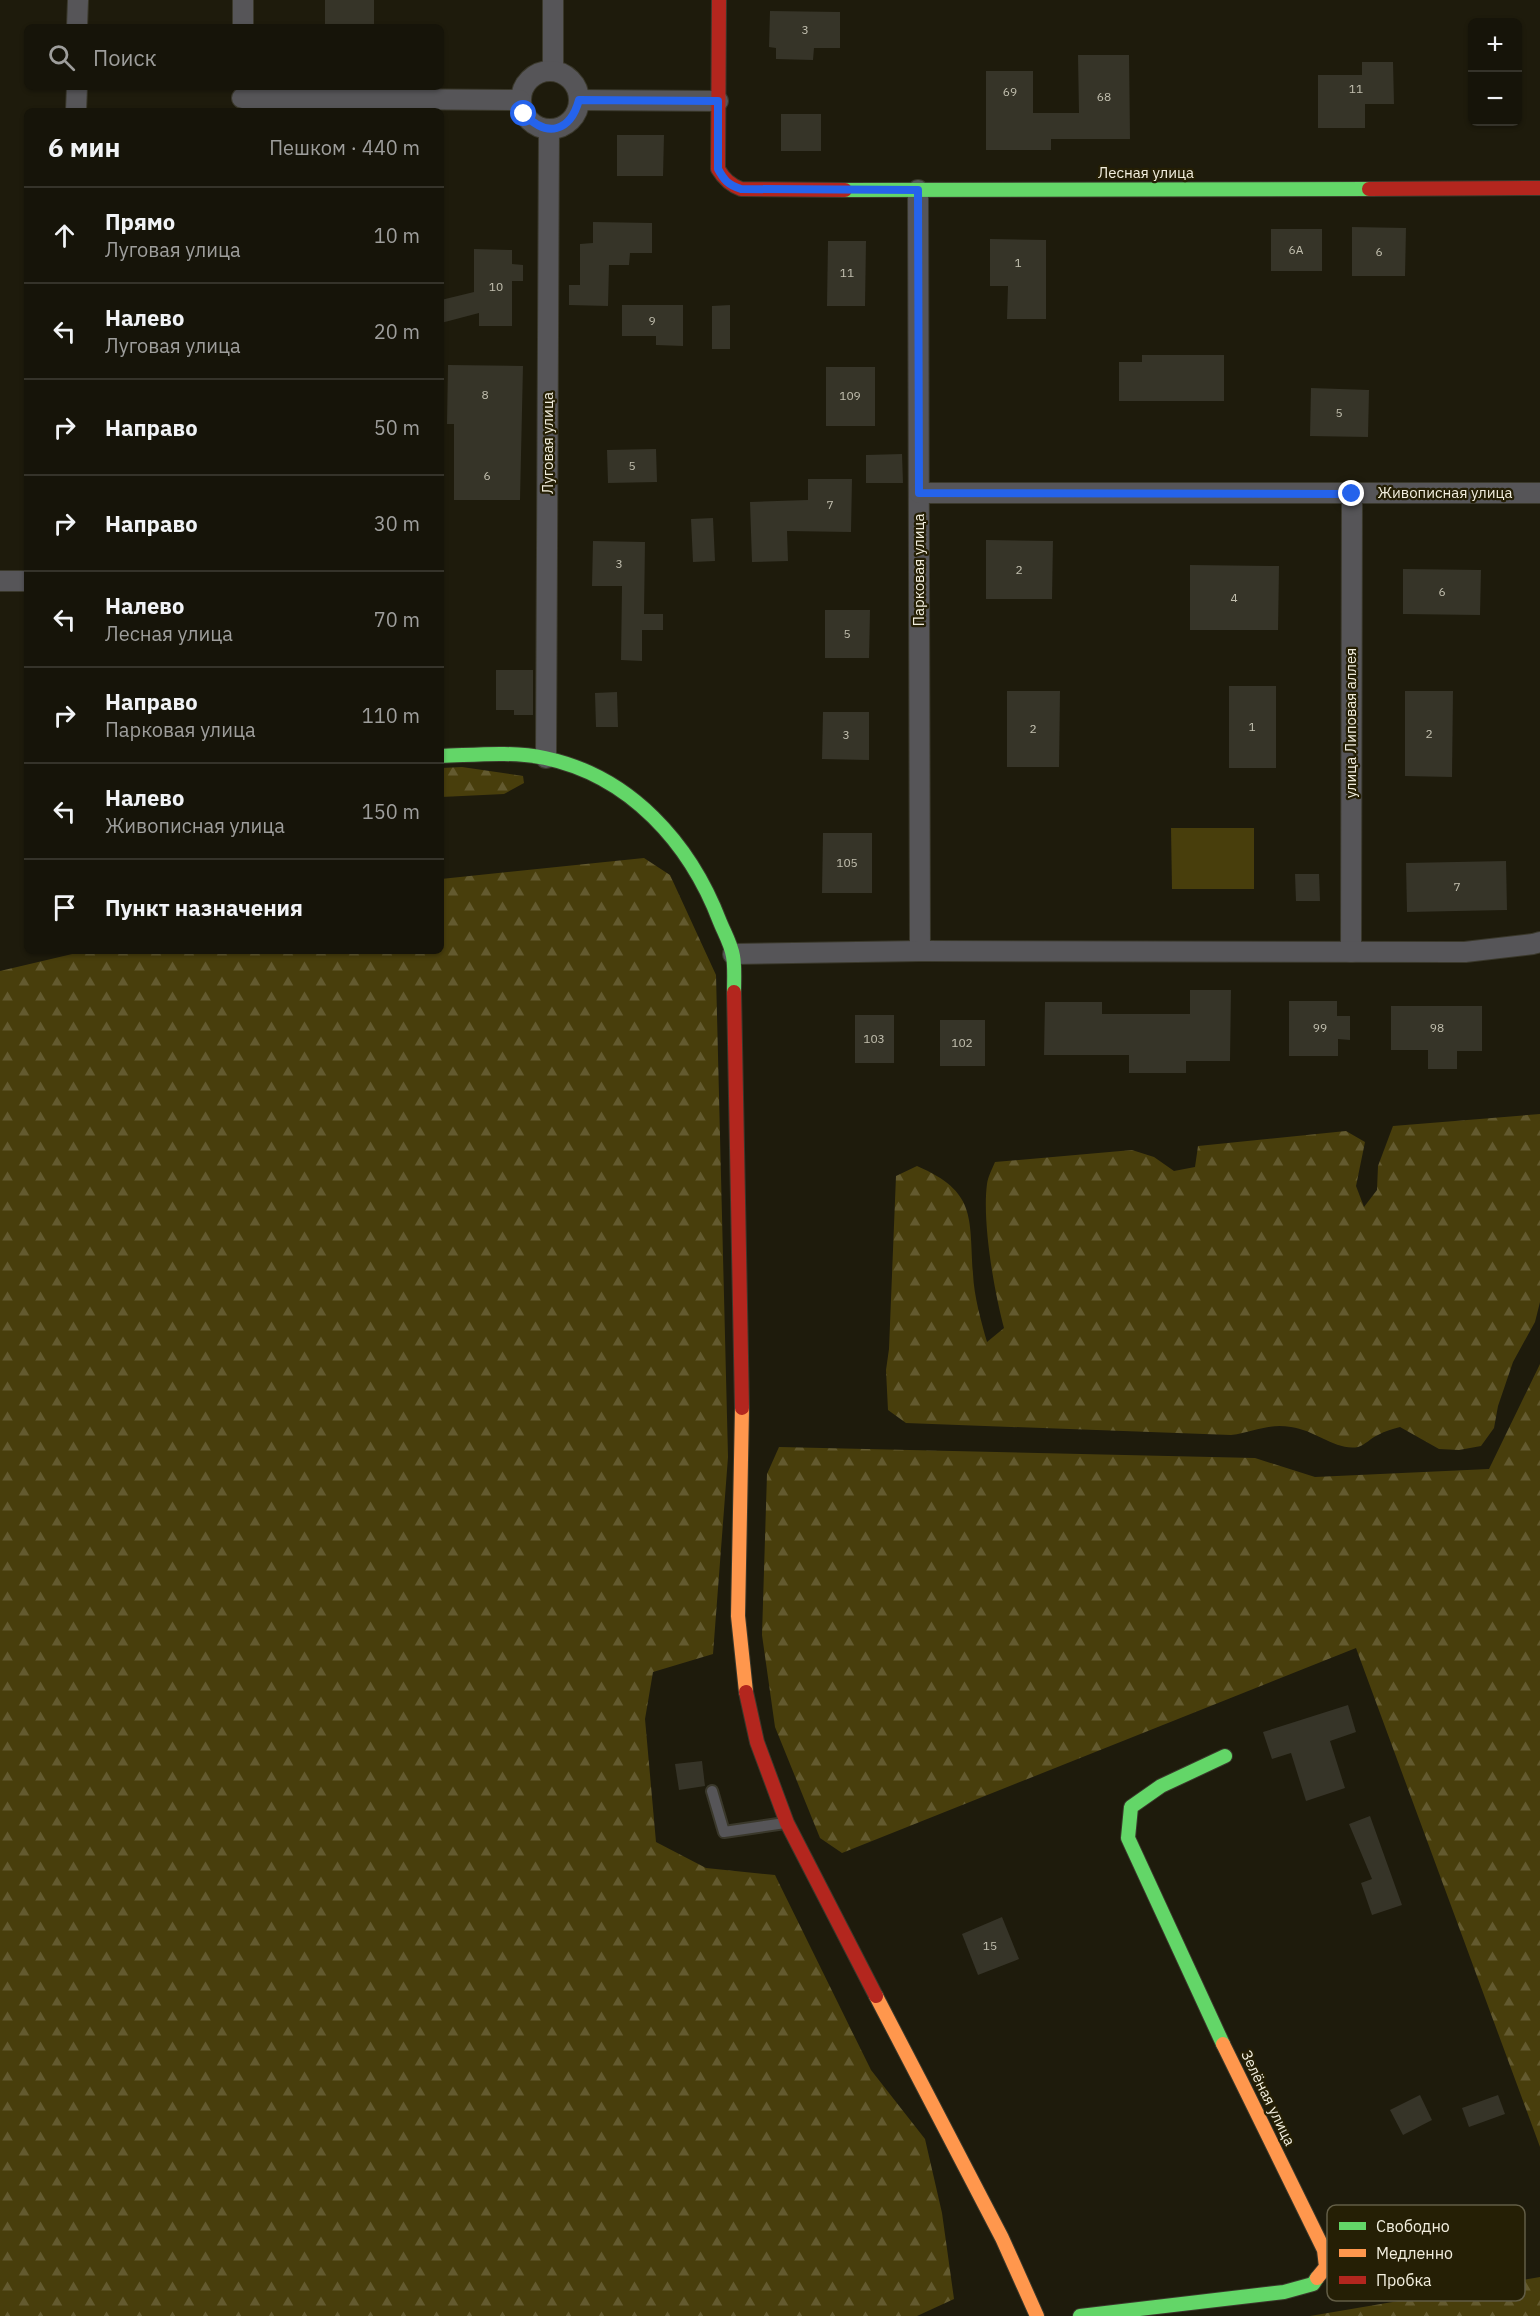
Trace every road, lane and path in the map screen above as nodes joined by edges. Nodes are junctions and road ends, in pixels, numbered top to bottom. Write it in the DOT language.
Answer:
graph roads {
  1 [pos="78,0"];
  2 [pos="243,0"];
  3 [pos="553,0"];
  4 [pos="719,0"];
  5 [pos="77,24"];
  6 [pos="243,24"];
  7 [pos="553,70"];
  8 [pos="77,90"];
  9 [pos="242,99"];
  10 [pos="520,100"];
  11 [pos="579,100"];
  12 [pos="718,101"];
  13 [pos="76,108"];
  14 [pos="549,129"];
  15 [pos="1540,188"];
  16 [pos="918,190"];
  17 [pos="919,493"];
  18 [pos="1540,493"];
  19 [pos="1352,494"];
  20 [pos="0,581"];
  21 [pos="24,581"];
  22 [pos="444,756"];
  23 [pos="546,758"];
  24 [pos="1540,942"];
  25 [pos="920,951"];
  26 [pos="1351,952"];
  27 [pos="733,954"];
  28 [pos="1226,1756"];
  29 [pos="712,1791"];
  30 [pos="787,1823"];
  31 [pos="1037,2316"];
  32 [pos="1080,2316"];
  1 -- 5 [label="street"];
  2 -- 6 [label="street"];
  3 -- 7 [label="street"];
  4 -- 12 [label="street, Лесная улица"];
  7 -- 10 [label="street"];
  7 -- 11 [label="street"];
  8 -- 13 [label="street"];
  9 -- 10 [label="street"];
  10 -- 14 [label="street"];
  11 -- 12 [label="street"];
  11 -- 14 [label="street"];
  12 -- 16 [label="street, Лесная улица"];
  14 -- 23 [label="street, Луговая улица"];
  15 -- 16 [label="street, Лесная улица"];
  16 -- 17 [label="street, Парковая улица"];
  17 -- 19 [label="street, Живописная улица"];
  17 -- 25 [label="street, Парковая улица"];
  18 -- 19 [label="street, Живописная улица"];
  19 -- 26 [label="street, улица Липовая аллея"];
  20 -- 21 [label="street"];
  22 -- 23 [label="street"];
  23 -- 27 [label="street"];
  24 -- 26 [label="street"];
  25 -- 26 [label="street"];
  25 -- 27 [label="street"];
  27 -- 30 [label="street"];
  28 -- 32 [label="street, Зелёная улица"];
  29 -- 30 [label="lane"];
  30 -- 31 [label="street"];
}
